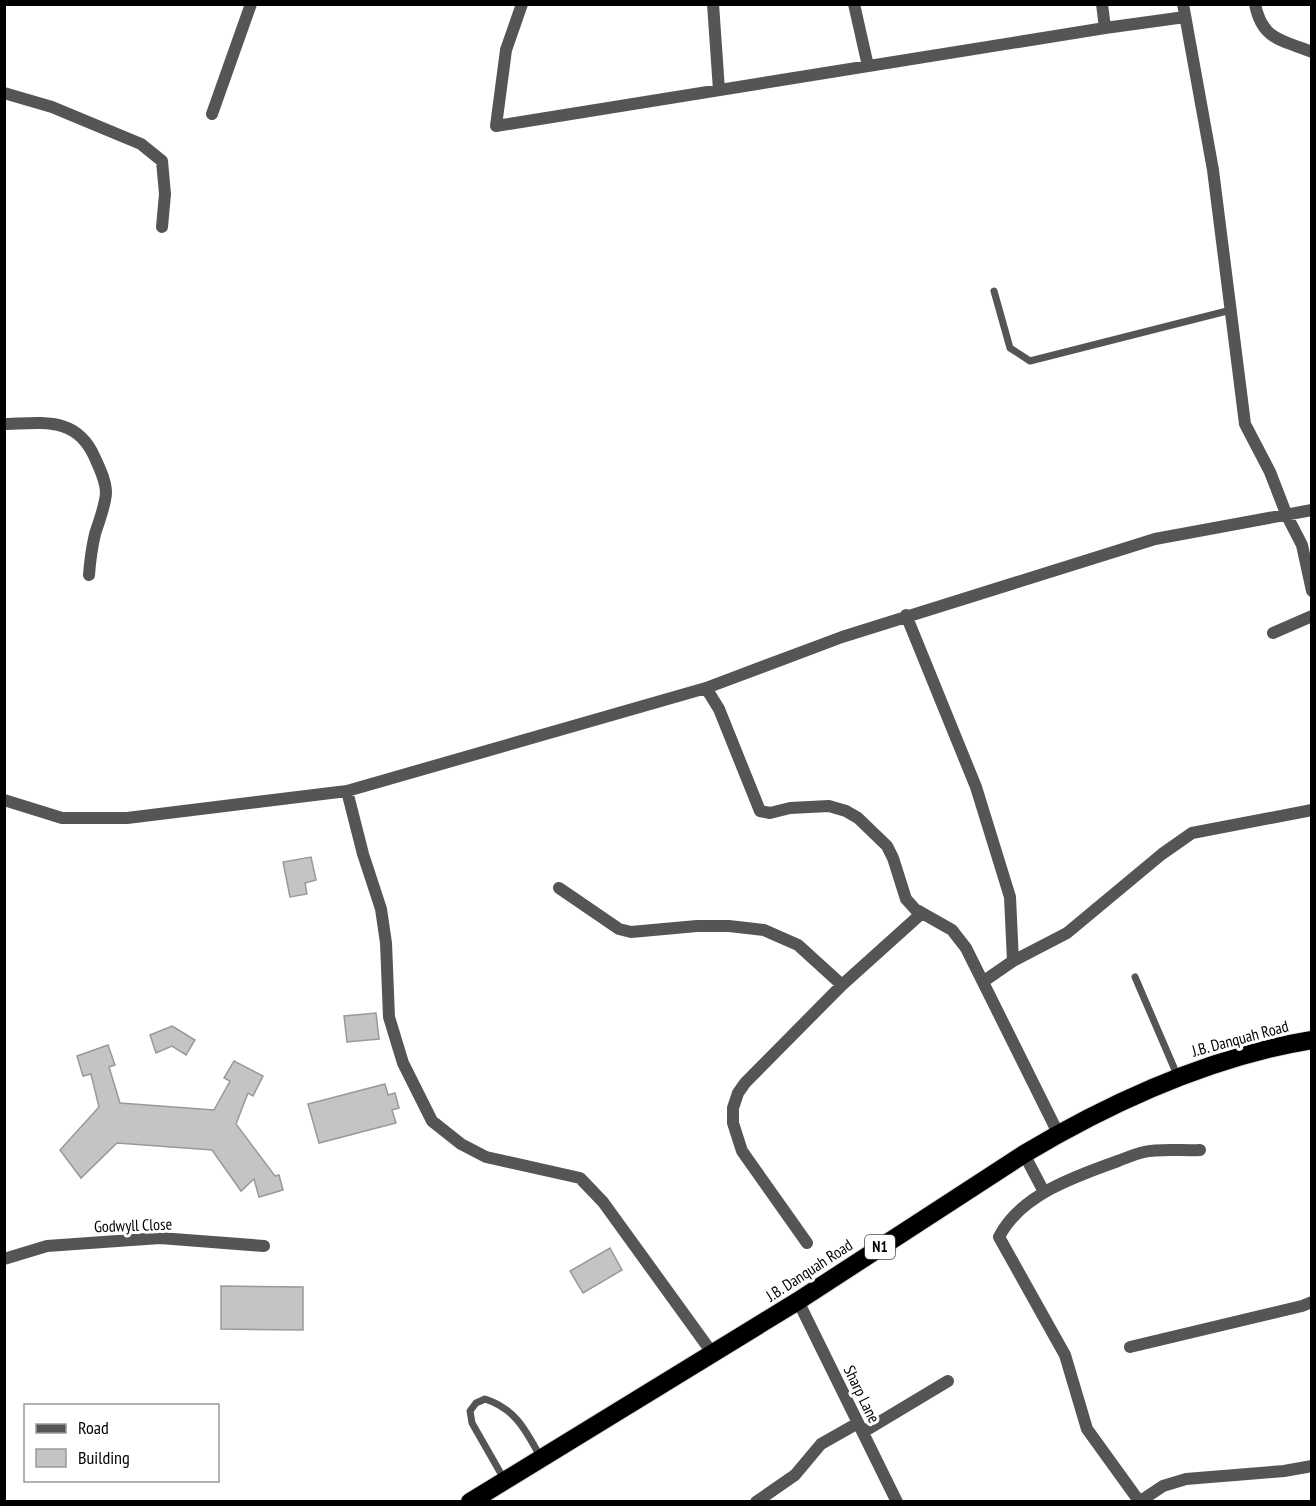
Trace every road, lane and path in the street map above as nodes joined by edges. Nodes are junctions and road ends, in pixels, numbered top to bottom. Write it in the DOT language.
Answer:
graph roads {
  1 [pos="251,4"];
  2 [pos="522,4"];
  3 [pos="713,4"];
  4 [pos="854,4"];
  5 [pos="1102,4"];
  6 [pos="1255,4"];
  7 [pos="1184,11"];
  8 [pos="1105,28"];
  9 [pos="1311,52"];
  10 [pos="868,66"];
  11 [pos="720,90"];
  12 [pos="4,93"];
  13 [pos="212,114"];
  14 [pos="162,227"];
  15 [pos="994,291"];
  16 [pos="1232,310"];
  17 [pos="4,424"];
  18 [pos="1311,510"];
  19 [pos="1287,516"];
  20 [pos="89,575"];
  21 [pos="1311,591"];
  22 [pos="906,615"];
  23 [pos="1311,616"];
  24 [pos="1273,633"];
  25 [pos="706,688"];
  26 [pos="347,791"];
  27 [pos="4,800"];
  28 [pos="1311,810"];
  29 [pos="559,888"];
  30 [pos="922,913"];
  31 [pos="1013,961"];
  32 [pos="1134,977"];
  33 [pos="984,981"];
  34 [pos="842,986"];
  35 [pos="1311,1040"];
  36 [pos="1178,1077"];
  37 [pos="1058,1133"];
  38 [pos="1200,1150"];
  39 [pos="1024,1154"];
  40 [pos="1044,1192"];
  41 [pos="807,1243"];
  42 [pos="264,1246"];
  43 [pos="4,1259"];
  44 [pos="798,1301"];
  45 [pos="1311,1302"];
  46 [pos="1130,1347"];
  47 [pos="712,1354"];
  48 [pos="948,1381"];
  49 [pos="860,1428"];
  50 [pos="541,1458"];
  51 [pos="1311,1466"];
  52 [pos="504,1480"];
  53 [pos="1139,1501"];
  54 [pos="470,1502"];
  55 [pos="756,1502"];
  56 [pos="897,1502"];
  1 -- 13 [label="street"];
  2 -- 11 [label="street"];
  3 -- 11 [label="street"];
  4 -- 10 [label="street"];
  5 -- 8 [label="street"];
  6 -- 9 [label="street"];
  7 -- 8 [label="street"];
  7 -- 16 [label="street"];
  8 -- 10 [label="street"];
  10 -- 11 [label="street"];
  12 -- 14 [label="street"];
  15 -- 16 [label="lane"];
  16 -- 19 [label="street"];
  17 -- 20 [label="street"];
  18 -- 19 [label="street"];
  19 -- 21 [label="street"];
  19 -- 22 [label="street"];
  22 -- 25 [label="street"];
  22 -- 31 [label="street"];
  23 -- 24 [label="street"];
  25 -- 26 [label="street"];
  25 -- 30 [label="street"];
  26 -- 27 [label="street"];
  26 -- 47 [label="street"];
  28 -- 31 [label="street"];
  29 -- 34 [label="street"];
  30 -- 33 [label="street"];
  30 -- 34 [label="street"];
  31 -- 33 [label="street"];
  32 -- 36 [label="lane"];
  33 -- 37 [label="street"];
  34 -- 41 [label="street"];
  35 -- 36 [label="highway, J.B. Danquah Road / N1"];
  36 -- 37 [label="highway, J.B. Danquah Road / N1"];
  37 -- 39 [label="highway, J.B. Danquah Road / N1"];
  38 -- 40 [label="street"];
  39 -- 40 [label="street"];
  39 -- 44 [label="highway, J.B. Danquah Road / N1"];
  40 -- 53 [label="street"];
  42 -- 43 [label="street, Godwyll Close"];
  44 -- 47 [label="highway, J.B. Danquah Road / N1"];
  44 -- 49 [label="street, Sharp Lane"];
  45 -- 46 [label="street"];
  47 -- 50 [label="highway, J.B. Danquah Road / N1"];
  48 -- 49 [label="street"];
  49 -- 55 [label="street"];
  49 -- 56 [label="street, Sharp Lane"];
  50 -- 52 [label="highway, J.B. Danquah Road / N1"];
  50 -- 52 [label="lane"];
  51 -- 53 [label="street"];
  52 -- 54 [label="highway, J.B. Danquah Road / N1"];
}
